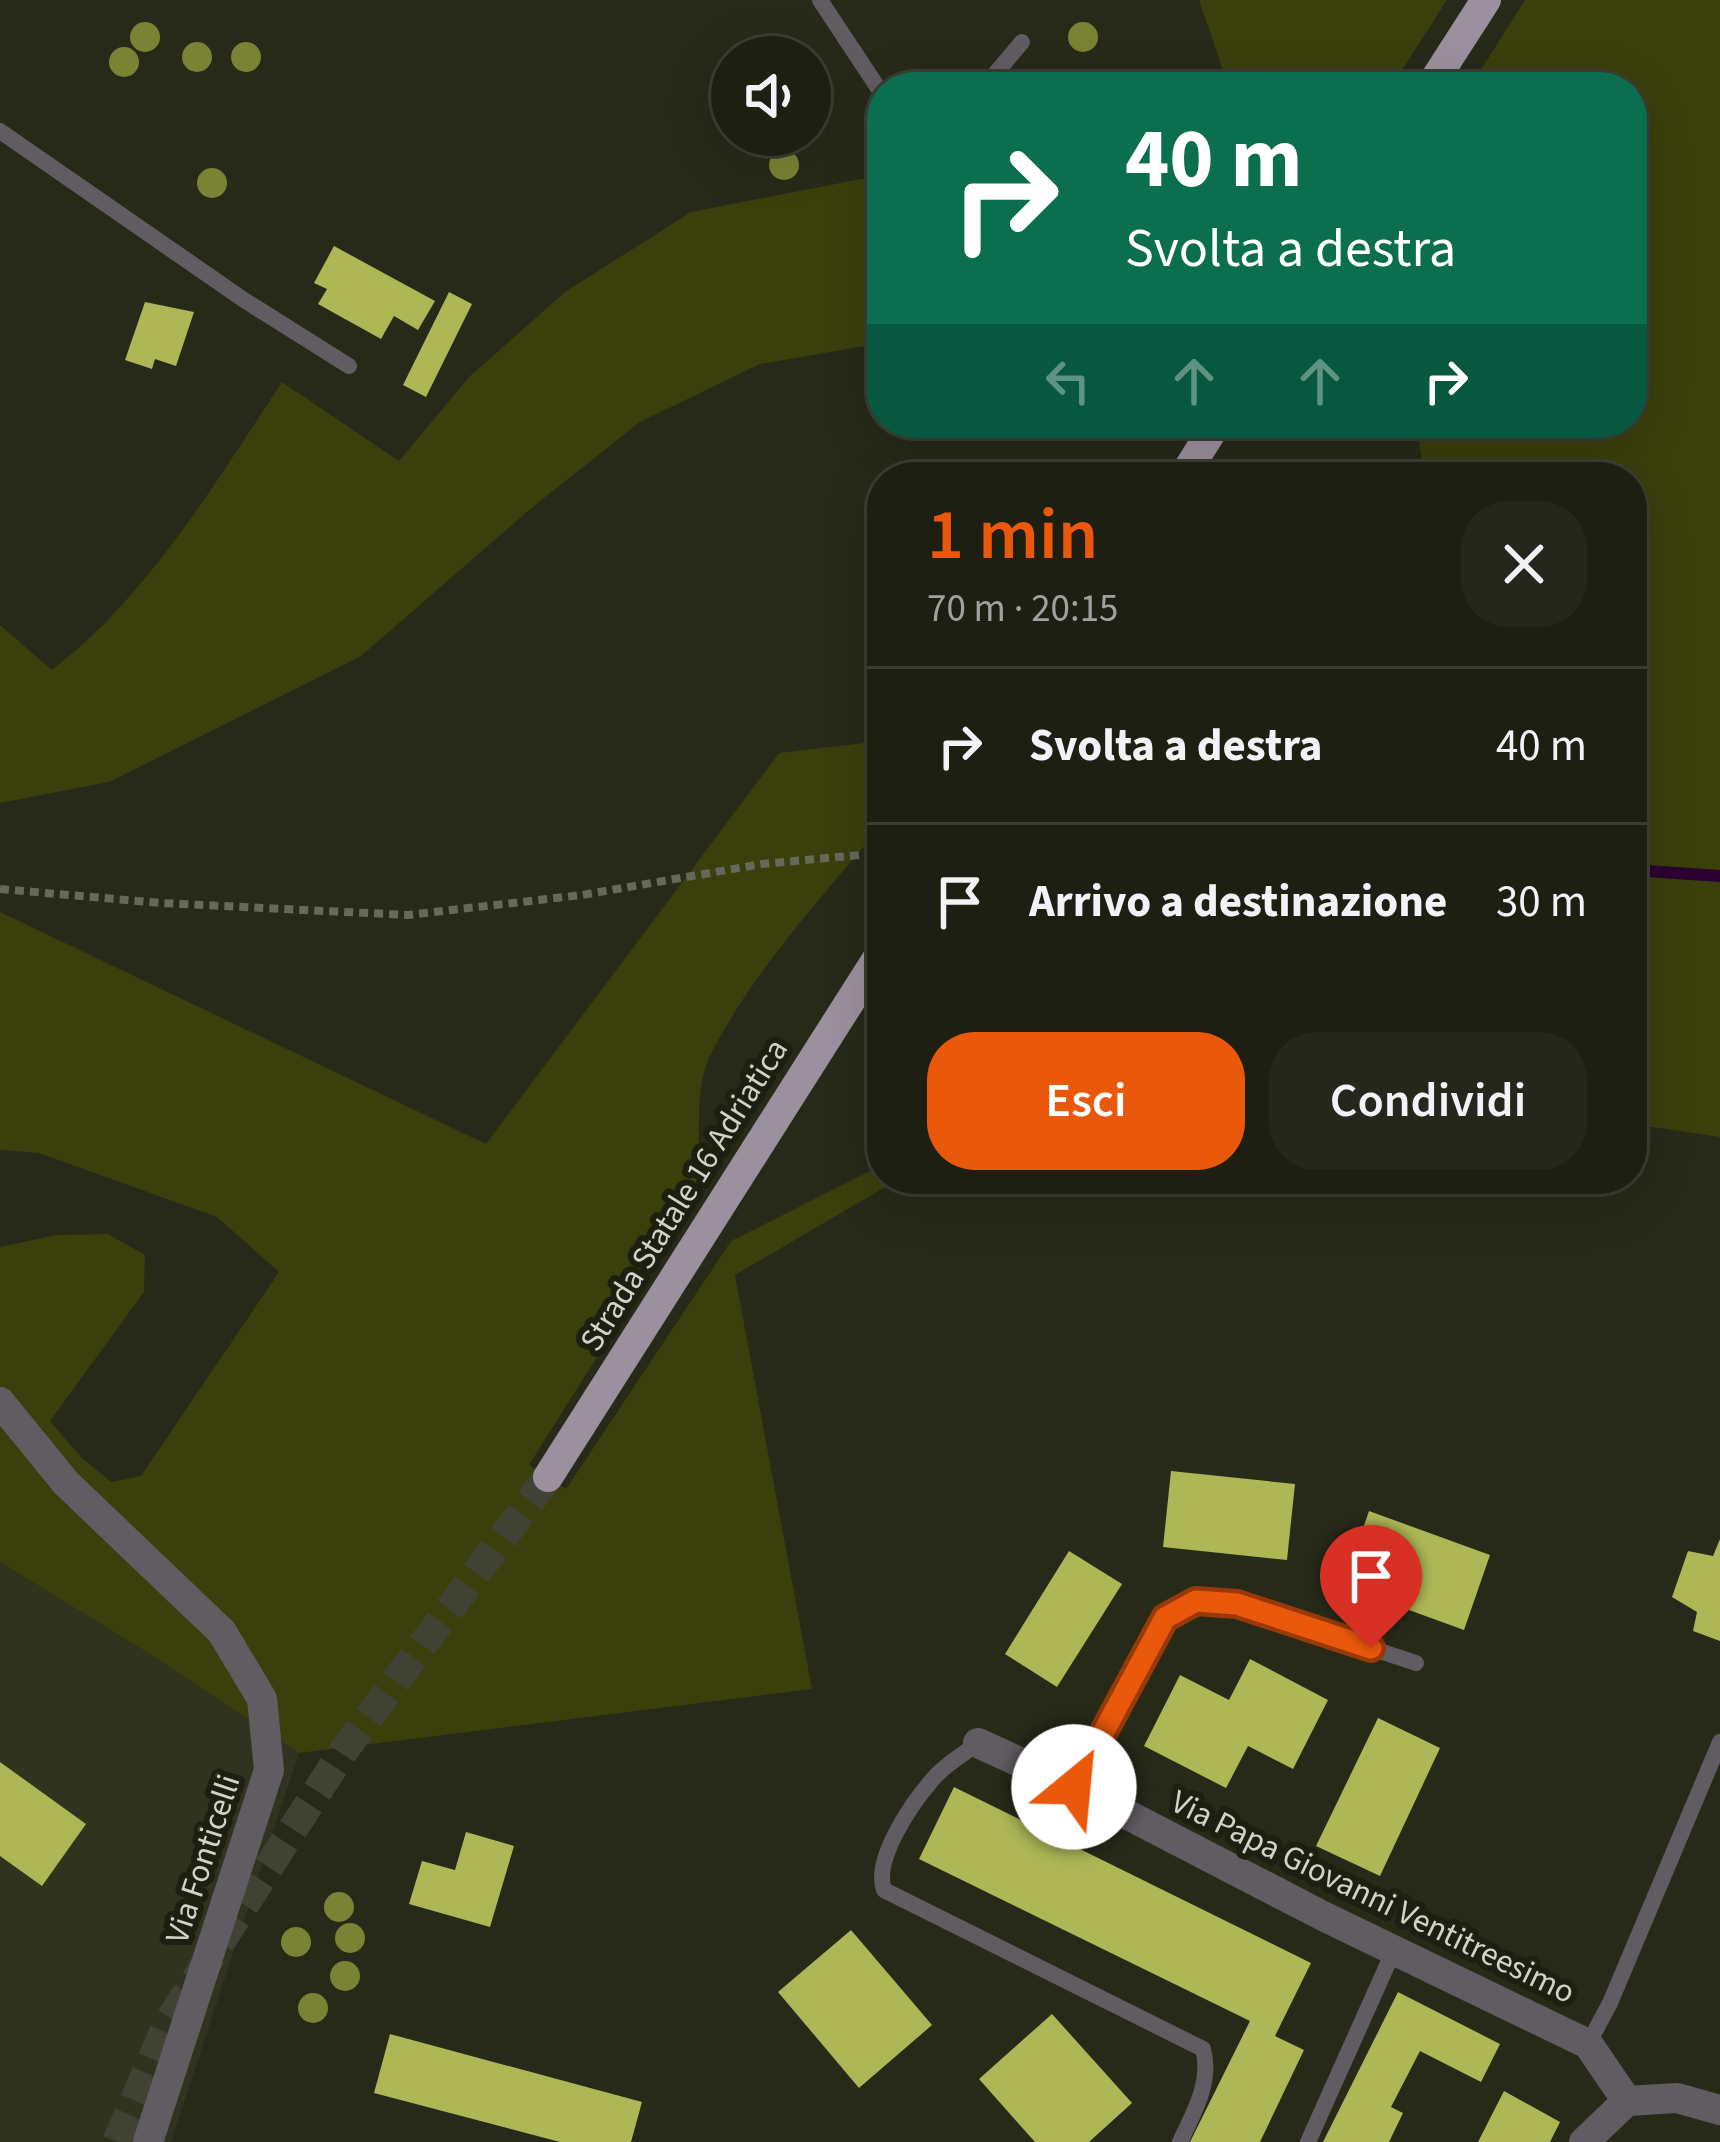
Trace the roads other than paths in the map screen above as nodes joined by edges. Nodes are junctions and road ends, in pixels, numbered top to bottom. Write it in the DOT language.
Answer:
graph roads {
  1 [pos="820,0"];
  2 [pos="1486,0"];
  3 [pos="1022,42"];
  4 [pos="867,72"];
  5 [pos="997,72"];
  6 [pos="1440,72"];
  7 [pos="0,131"];
  8 [pos="349,366"];
  9 [pos="867,975"];
  10 [pos="0,1402"];
  11 [pos="548,1477"];
  12 [pos="1416,1663"];
  13 [pos="1720,1742"];
  14 [pos="978,1743"];
  15 [pos="1074,1787"];
  16 [pos="1394,1950"];
  17 [pos="1588,2044"];
  18 [pos="1627,2101"];
  19 [pos="1720,2110"];
  20 [pos="148,2142"];
  21 [pos="1180,2142"];
  22 [pos="1309,2142"];
  23 [pos="1584,2142"];
  1 -- 4 [label="lane"];
  2 -- 6 [label="main road"];
  3 -- 5 [label="lane"];
  7 -- 8 [label="lane"];
  9 -- 11 [label="main road, Strada Statale 16 Adriatica"];
  10 -- 20 [label="street, Via Fonticelli"];
  12 -- 15 [label="lane"];
  13 -- 17 [label="lane"];
  14 -- 15 [label="street, Via Papa Giovanni Ventitreesimo"];
  14 -- 21 [label="lane"];
  15 -- 16 [label="street, Via Papa Giovanni Ventitreesimo"];
  16 -- 17 [label="street, Via Papa Giovanni Ventitreesimo"];
  16 -- 22 [label="lane"];
  17 -- 18 [label="street, Via Papa Giovanni Ventitreesimo"];
  18 -- 19 [label="street"];
  18 -- 23 [label="street"];
}
